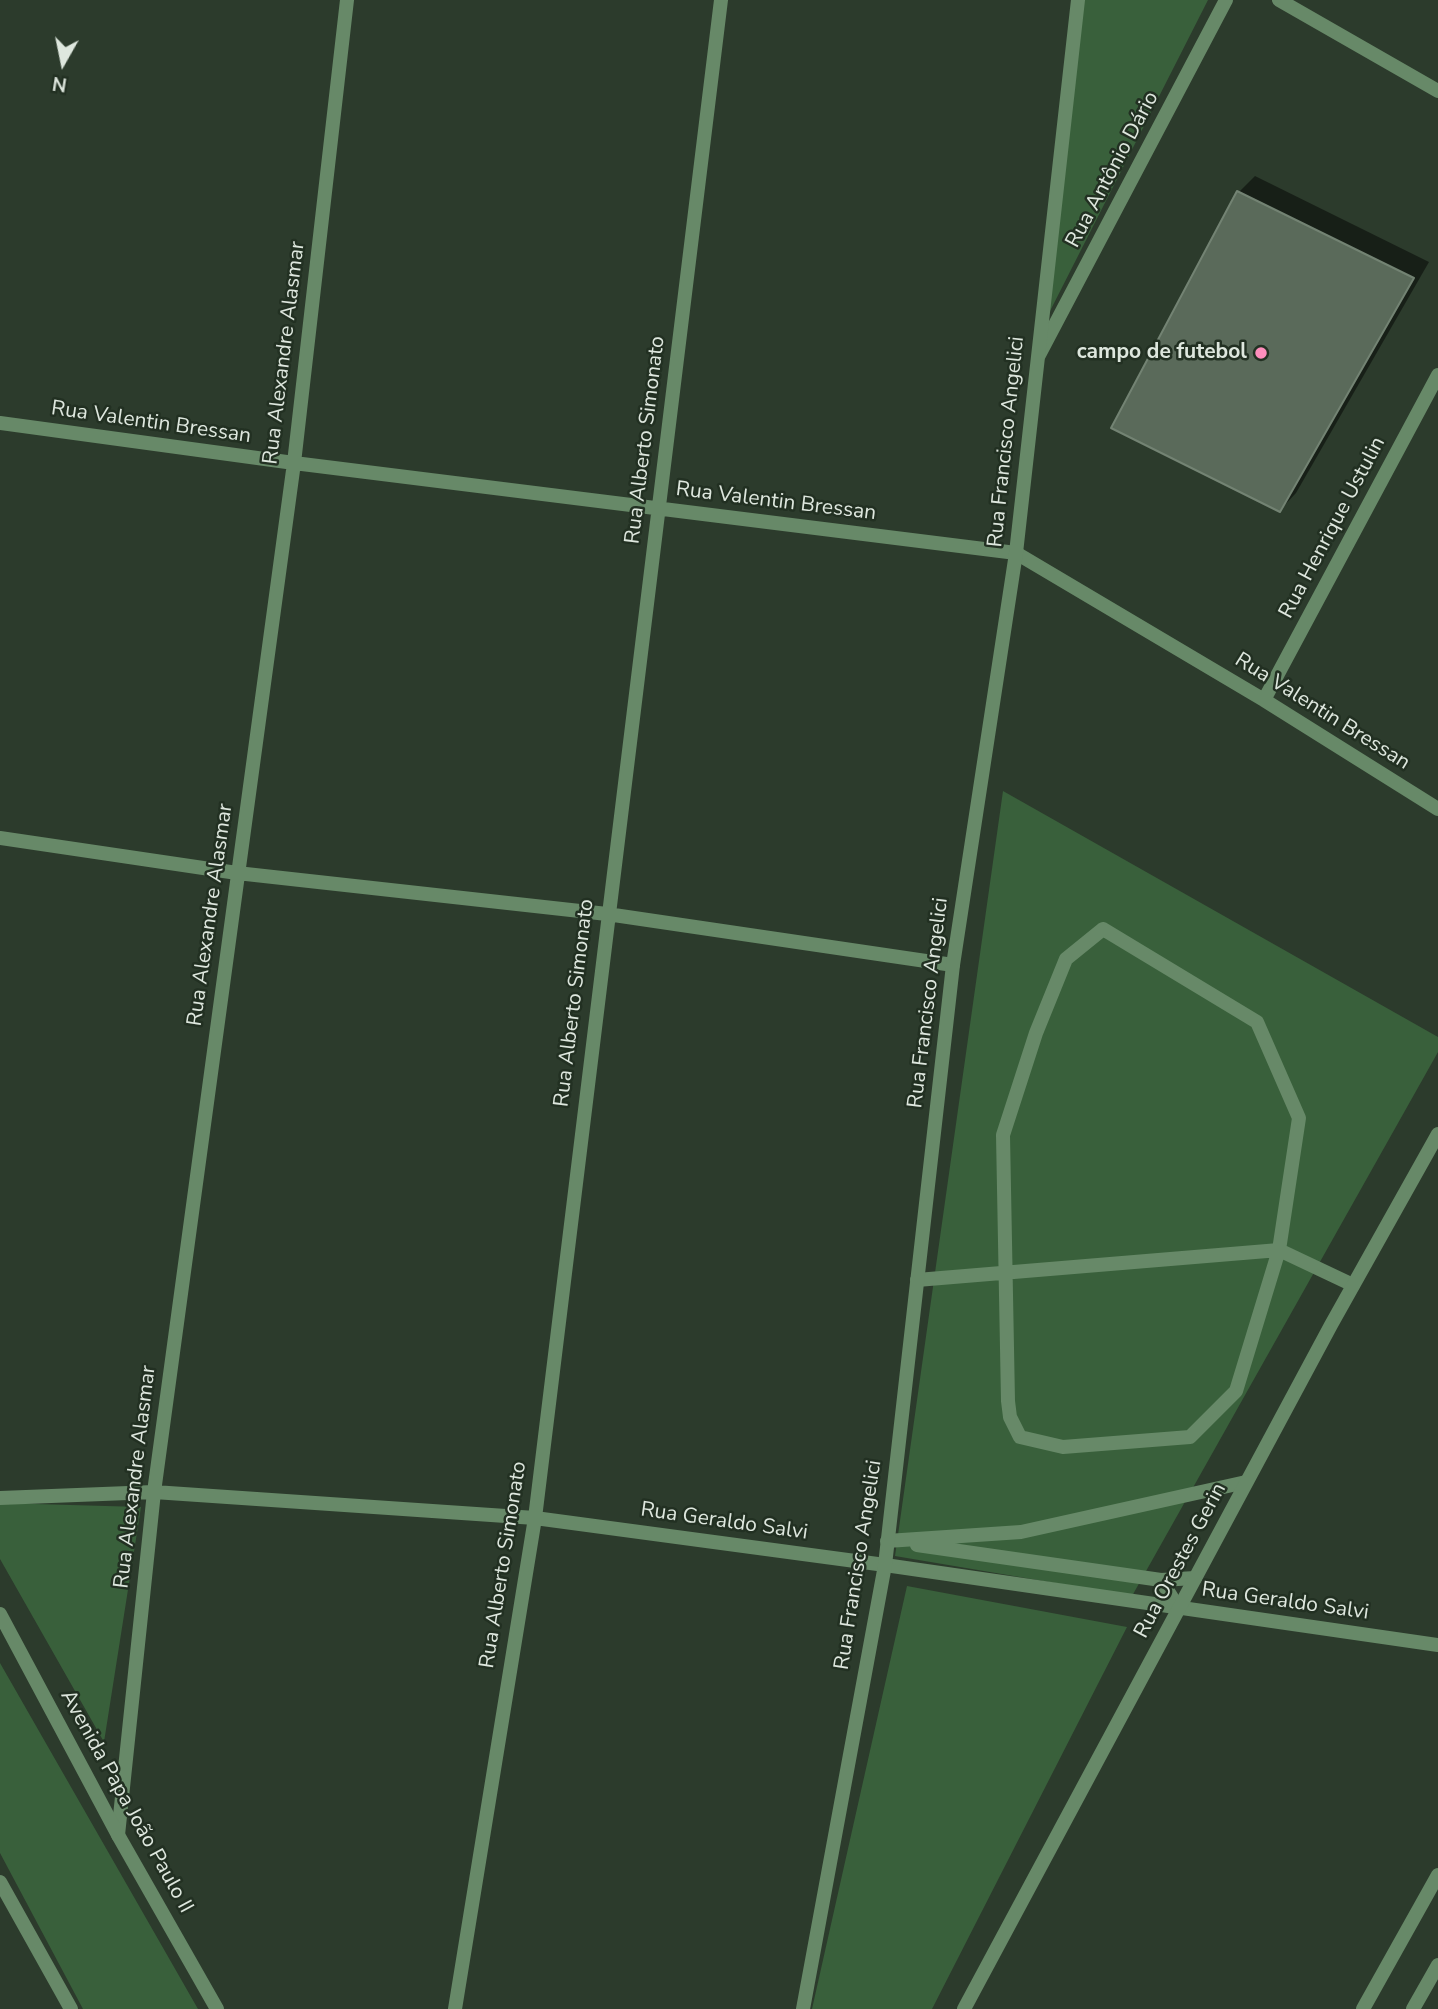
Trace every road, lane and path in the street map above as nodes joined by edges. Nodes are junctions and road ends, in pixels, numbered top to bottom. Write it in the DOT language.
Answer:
graph roads {
  1 [pos="347,0"];
  2 [pos="721,0"];
  3 [pos="1077,0"];
  4 [pos="1226,0"];
  5 [pos="1279,0"];
  6 [pos="1438,91"];
  7 [pos="1037,359"];
  8 [pos="1438,375"];
  9 [pos="0,423"];
  10 [pos="294,463"];
  11 [pos="657,508"];
  12 [pos="1016,553"];
  13 [pos="1265,700"];
  14 [pos="1438,809"];
  15 [pos="0,838"];
  16 [pos="237,873"];
  17 [pos="607,914"];
  18 [pos="953,965"];
  19 [pos="1438,1134"];
  20 [pos="1279,1250"];
  21 [pos="1005,1272"];
  22 [pos="917,1280"];
  23 [pos="1353,1285"];
  24 [pos="1246,1482"];
  25 [pos="154,1492"];
  26 [pos="0,1498"];
  27 [pos="535,1518"];
  28 [pos="887,1541"];
  29 [pos="885,1565"];
  30 [pos="1195,1578"];
  31 [pos="1161,1580"];
  32 [pos="1179,1609"];
  33 [pos="0,1614"];
  34 [pos="1438,1645"];
  35 [pos="118,1835"];
  36 [pos="1438,1875"];
  37 [pos="0,1882"];
  38 [pos="1438,1965"];
  39 [pos="1431,1990"];
  40 [pos="71,2009"];
  41 [pos="217,2009"];
  42 [pos="455,2009"];
  43 [pos="803,2009"];
  44 [pos="964,2009"];
  45 [pos="1363,2009"];
  46 [pos="1413,2009"];
  1 -- 10 [label="street, Rua Alexandre Alasmar"];
  2 -- 11 [label="street, Rua Alberto Simonato"];
  3 -- 7 [label="street, Rua Francisco Angelici"];
  4 -- 7 [label="street, Rua Antônio Dário"];
  5 -- 6 [label="street"];
  7 -- 12 [label="street, Rua Francisco Angelici"];
  8 -- 13 [label="street, Rua Henrique Ustulin"];
  9 -- 10 [label="street, Rua Valentin Bressan"];
  10 -- 11 [label="street, Rua Valentin Bressan"];
  10 -- 16 [label="street, Rua Alexandre Alasmar"];
  11 -- 12 [label="street, Rua Valentin Bressan"];
  11 -- 17 [label="street, Rua Alberto Simonato"];
  12 -- 13 [label="street, Rua Valentin Bressan"];
  12 -- 18 [label="street, Rua Francisco Angelici"];
  13 -- 14 [label="street, Rua Valentin Bressan"];
  15 -- 16 [label="street"];
  16 -- 17 [label="street"];
  16 -- 25 [label="street, Rua Alexandre Alasmar"];
  17 -- 18 [label="street"];
  17 -- 27 [label="street, Rua Alberto Simonato"];
  18 -- 22 [label="street, Rua Francisco Angelici"];
  19 -- 23 [label="street, Rua Orestes Gerin"];
  20 -- 21 [label="street"];
  20 -- 21 [label="street"];
  20 -- 21 [label="street"];
  20 -- 23 [label="street"];
  21 -- 22 [label="street"];
  22 -- 28 [label="street, Rua Francisco Angelici"];
  23 -- 24 [label="street, Rua Orestes Gerin"];
  24 -- 28 [label="street"];
  24 -- 30 [label="street, Rua Orestes Gerin"];
  25 -- 26 [label="street, Rua Geraldo Salvi"];
  25 -- 27 [label="street, Rua Geraldo Salvi"];
  25 -- 35 [label="street, Rua Alexandre Alasmar"];
  27 -- 29 [label="street, Rua Geraldo Salvi"];
  27 -- 42 [label="street, Rua Alberto Simonato"];
  28 -- 29 [label="street, Rua Francisco Angelici"];
  28 -- 31 [label="street"];
  29 -- 32 [label="street, Rua Geraldo Salvi"];
  29 -- 43 [label="street, Rua Francisco Angelici"];
  30 -- 31 [label="street"];
  30 -- 32 [label="street, Rua Orestes Gerin"];
  31 -- 32 [label="street"];
  32 -- 34 [label="street, Rua Geraldo Salvi"];
  32 -- 44 [label="street, Rua Orestes Gerin"];
  33 -- 35 [label="street, Avenida Papa João Paulo II"];
  35 -- 41 [label="street, Avenida Papa João Paulo II"];
  36 -- 45 [label="street"];
  37 -- 40 [label="street"];
  38 -- 39 [label="street"];
  39 -- 46 [label="street"];
}
